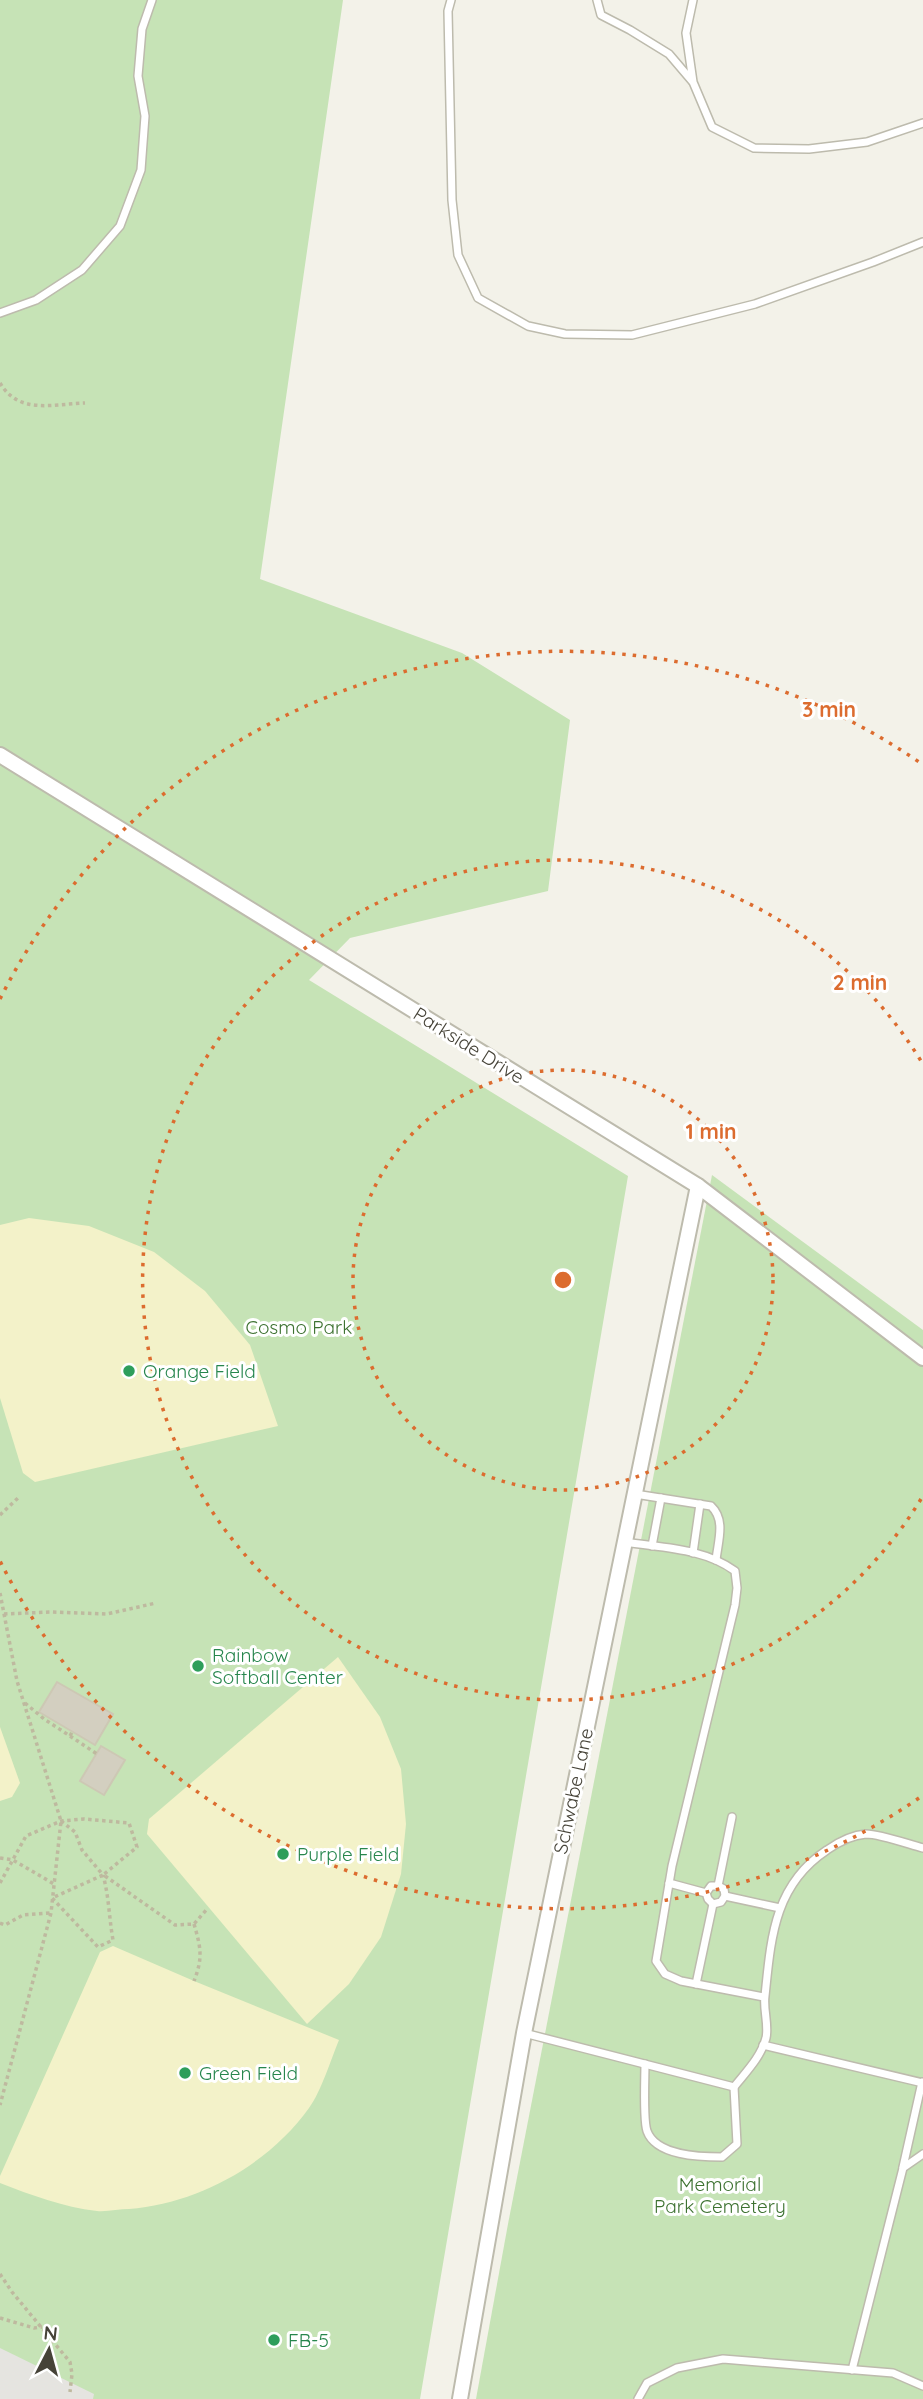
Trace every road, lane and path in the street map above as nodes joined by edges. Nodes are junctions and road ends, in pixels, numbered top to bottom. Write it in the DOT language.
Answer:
graph roads {
  1 [pos="152,0"];
  2 [pos="452,0"];
  3 [pos="597,0"];
  4 [pos="693,0"];
  5 [pos="693,82"];
  6 [pos="923,123"];
  7 [pos="923,242"];
  8 [pos="0,313"];
  9 [pos="0,383"];
  10 [pos="85,404"];
  11 [pos="0,755"];
  12 [pos="698,1186"];
  13 [pos="923,1358"];
  14 [pos="634,1494"];
  15 [pos="19,1497"];
  16 [pos="661,1498"];
  17 [pos="699,1504"];
  18 [pos="0,1515"];
  19 [pos="624,1542"];
  20 [pos="652,1546"];
  21 [pos="693,1553"];
  22 [pos="716,1560"];
  23 [pos="0,1593"];
  24 [pos="156,1604"];
  25 [pos="4,1614"];
  26 [pos="23,1702"];
  27 [pos="97,1754"];
  28 [pos="732,1816"];
  29 [pos="61,1821"];
  30 [pos="923,1848"];
  31 [pos="0,1858"];
  32 [pos="13,1860"];
  33 [pos="103,1875"];
  34 [pos="0,1882"];
  35 [pos="669,1883"];
  36 [pos="54,1884"];
  37 [pos="718,1886"];
  38 [pos="706,1892"];
  39 [pos="725,1896"];
  40 [pos="52,1898"];
  41 [pos="713,1904"];
  42 [pos="208,1908"];
  43 [pos="780,1908"];
  44 [pos="51,1913"];
  45 [pos="0,1923"];
  46 [pos="194,1924"];
  47 [pos="194,1981"];
  48 [pos="696,1984"];
  49 [pos="764,1997"];
  50 [pos="524,2033"];
  51 [pos="763,2045"];
  52 [pos="645,2064"];
  53 [pos="922,2082"];
  54 [pos="734,2087"];
  55 [pos="0,2105"];
  56 [pos="923,2154"];
  57 [pos="903,2168"];
  58 [pos="0,2274"];
  59 [pos="0,2318"];
  60 [pos="42,2327"];
  61 [pos="852,2370"];
  62 [pos="923,2386"];
  63 [pos="70,2392"];
  64 [pos="460,2399"];
  65 [pos="638,2399"];
  1 -- 8 [label="lane"];
  2 -- 7 [label="lane"];
  3 -- 5 [label="lane"];
  4 -- 5 [label="lane"];
  5 -- 6 [label="lane"];
  9 -- 10 [label="path"];
  11 -- 12 [label="street, Parkside Drive"];
  12 -- 13 [label="street, Parkside Drive"];
  12 -- 14 [label="street, Schwabe Lane"];
  14 -- 16 [label="lane"];
  14 -- 19 [label="street, Schwabe Lane"];
  15 -- 18 [label="path"];
  16 -- 17 [label="lane"];
  16 -- 20 [label="lane"];
  17 -- 21 [label="lane"];
  17 -- 22 [label="lane"];
  19 -- 20 [label="lane"];
  19 -- 50 [label="street, Schwabe Lane"];
  20 -- 21 [label="lane"];
  21 -- 22 [label="lane"];
  22 -- 35 [label="lane"];
  23 -- 25 [label="path"];
  24 -- 25 [label="path"];
  25 -- 26 [label="path"];
  26 -- 27 [label="path"];
  26 -- 29 [label="path"];
  28 -- 37 [label="lane"];
  29 -- 32 [label="path"];
  29 -- 33 [label="path"];
  29 -- 33 [label="path"];
  29 -- 36 [label="path"];
  30 -- 43 [label="lane"];
  31 -- 32 [label="path"];
  32 -- 34 [label="path"];
  32 -- 36 [label="path"];
  33 -- 40 [label="path"];
  33 -- 40 [label="path"];
  33 -- 46 [label="path"];
  35 -- 38 [label="lane"];
  35 -- 48 [label="lane"];
  36 -- 40 [label="path"];
  37 -- 38 [label="lane"];
  37 -- 39 [label="lane"];
  38 -- 41 [label="lane"];
  39 -- 41 [label="lane"];
  39 -- 43 [label="lane"];
  40 -- 44 [label="path"];
  41 -- 48 [label="lane"];
  42 -- 46 [label="path"];
  43 -- 49 [label="lane"];
  44 -- 45 [label="path"];
  44 -- 55 [label="path"];
  46 -- 47 [label="path"];
  48 -- 49 [label="lane"];
  49 -- 51 [label="lane"];
  50 -- 52 [label="lane"];
  50 -- 64 [label="street, Schwabe Lane"];
  51 -- 53 [label="lane"];
  51 -- 54 [label="lane"];
  52 -- 54 [label="lane"];
  52 -- 54 [label="lane"];
  53 -- 57 [label="lane"];
  56 -- 57 [label="lane"];
  57 -- 61 [label="lane"];
  58 -- 60 [label="path"];
  59 -- 60 [label="path"];
  60 -- 63 [label="path"];
  61 -- 62 [label="lane"];
  61 -- 65 [label="lane"];
}
